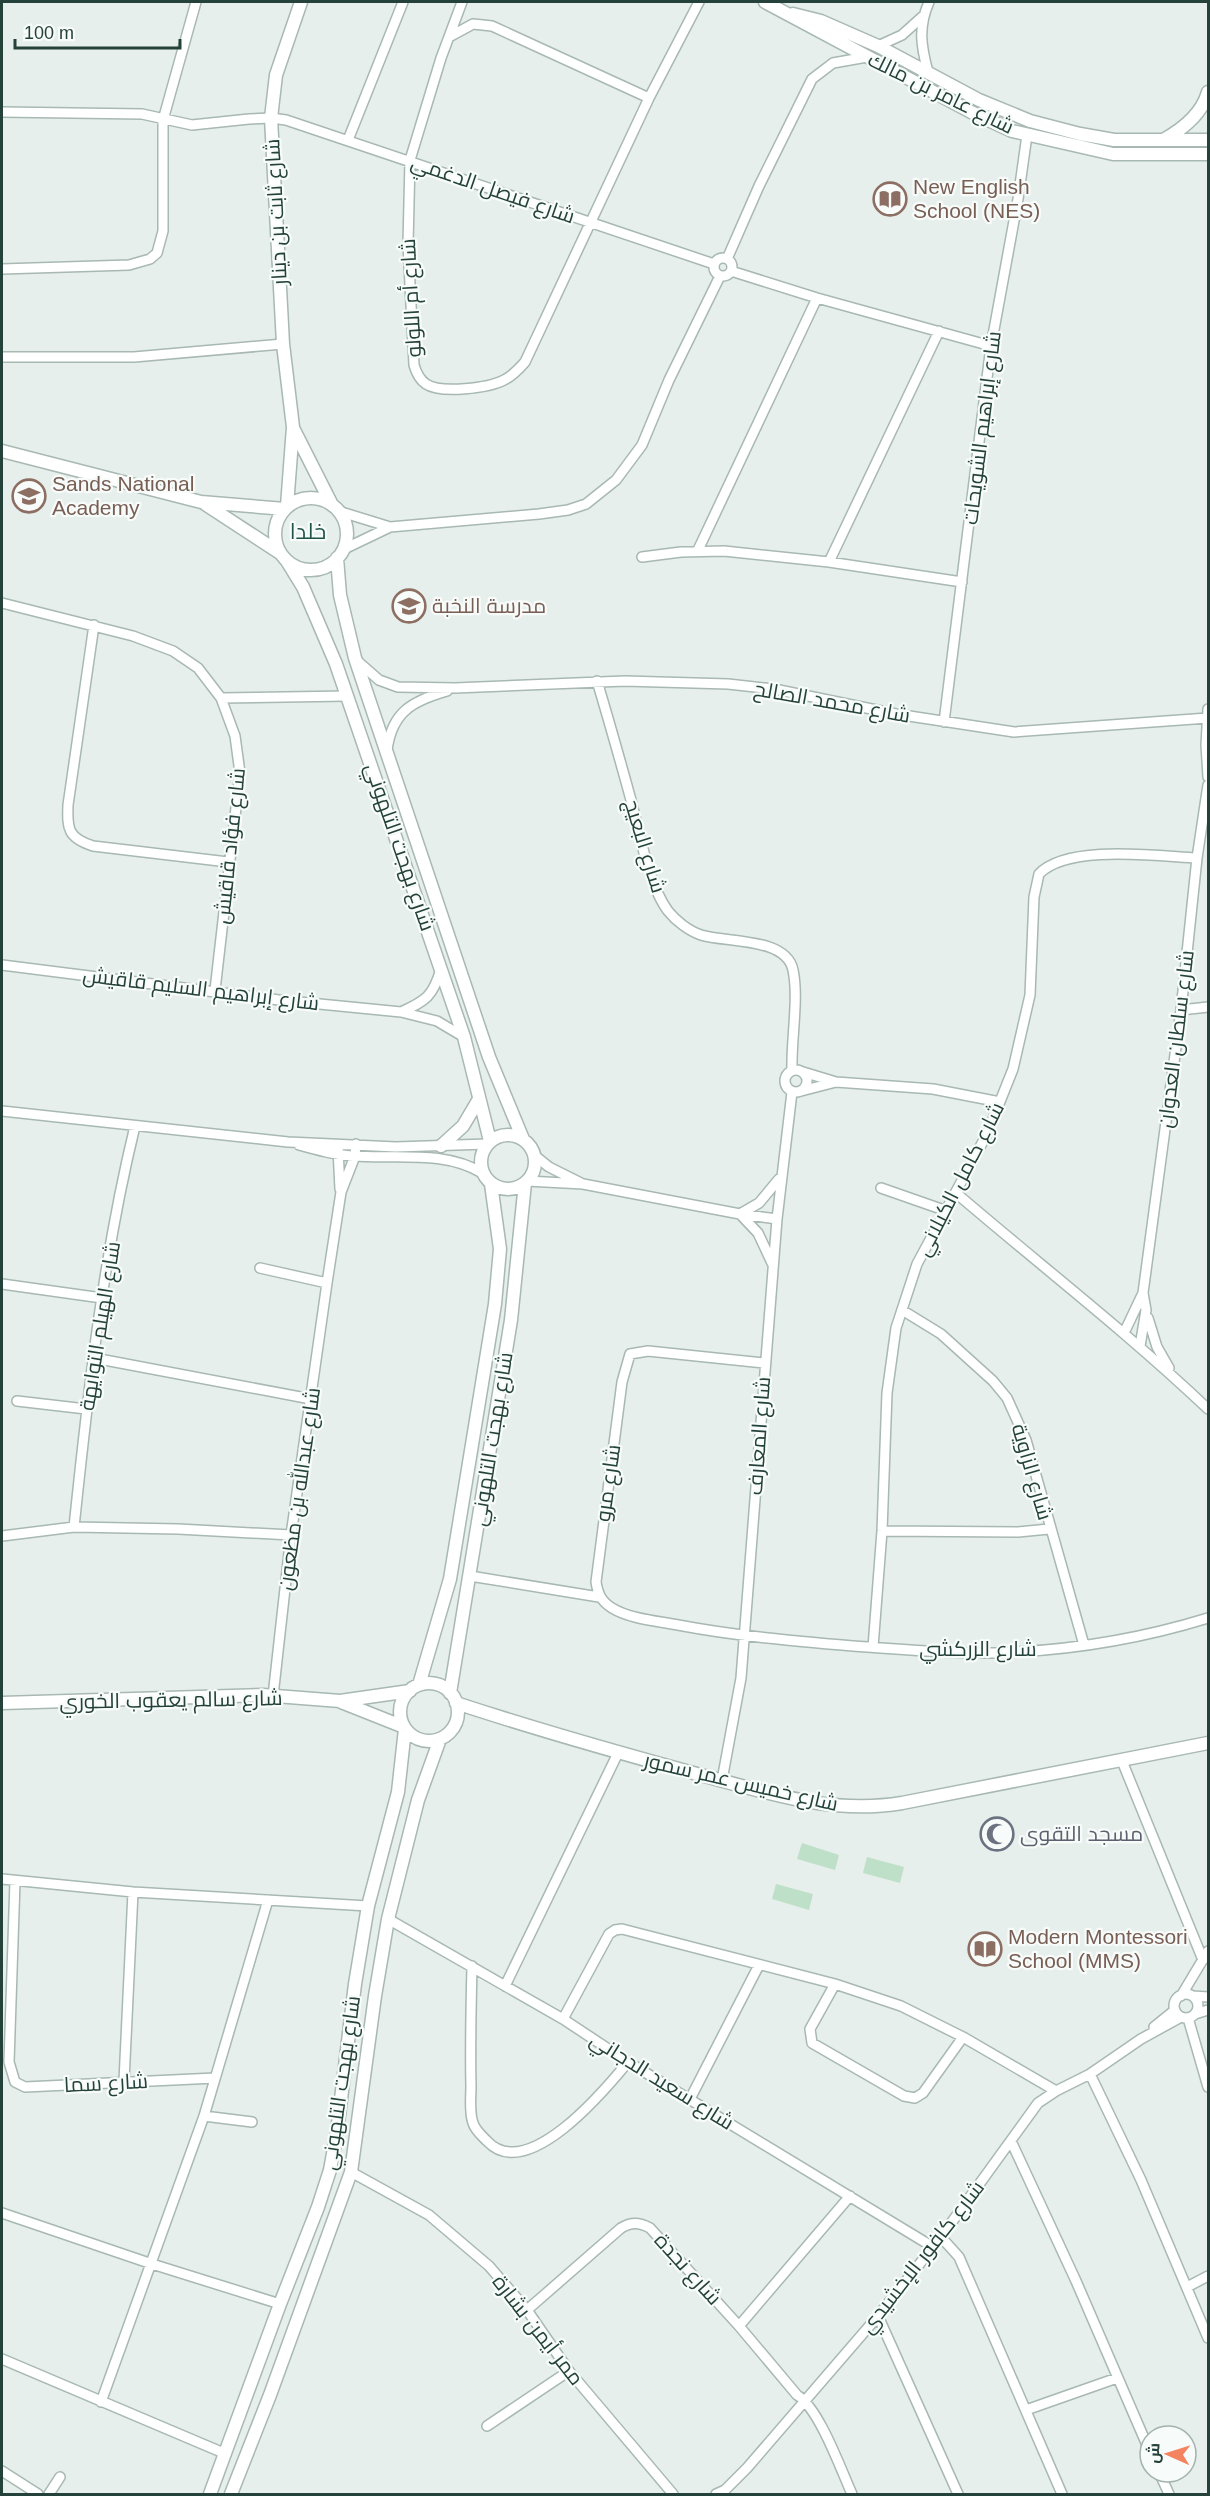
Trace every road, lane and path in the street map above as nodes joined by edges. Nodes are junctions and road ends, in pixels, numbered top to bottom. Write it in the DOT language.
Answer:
graph roads {
  1 [pos="196,2"];
  2 [pos="301,2"];
  3 [pos="403,2"];
  4 [pos="462,2"];
  5 [pos="699,2"];
  6 [pos="765,2"];
  7 [pos="930,2"];
  8 [pos="789,13"];
  9 [pos="922,17"];
  10 [pos="450,37"];
  11 [pos="878,46"];
  12 [pos="867,57"];
  13 [pos="928,72"];
  14 [pos="1208,96"];
  15 [pos="650,98"];
  16 [pos="2,112"];
  17 [pos="271,118"];
  18 [pos="163,120"];
  19 [pos="1030,121"];
  20 [pos="1027,135"];
  21 [pos="348,140"];
  22 [pos="1161,140"];
  23 [pos="1209,140"];
  24 [pos="1209,154"];
  25 [pos="410,160"];
  26 [pos="592,222"];
  27 [pos="727,259"];
  28 [pos="714,264"];
  29 [pos="2,269"];
  30 [pos="731,271"];
  31 [pos="720,276"];
  32 [pos="817,298"];
  33 [pos="939,331"];
  34 [pos="284,344"];
  35 [pos="991,346"];
  36 [pos="2,357"];
  37 [pos="293,427"];
  38 [pos="2,450"];
  39 [pos="201,502"];
  40 [pos="286,508"];
  41 [pos="335,508"];
  42 [pos="390,527"];
  43 [pos="698,550"];
  44 [pos="340,554"];
  45 [pos="284,557"];
  46 [pos="642,557"];
  47 [pos="829,562"];
  48 [pos="962,582"];
  49 [pos="2,603"];
  50 [pos="94,626"];
  51 [pos="355,658"];
  52 [pos="597,681"];
  53 [pos="455,688"];
  54 [pos="347,696"];
  55 [pos="221,698"];
  56 [pos="1208,715"];
  57 [pos="944,722"];
  58 [pos="387,756"];
  59 [pos="1209,777"];
  60 [pos="1209,785"];
  61 [pos="1197,858"];
  62 [pos="228,862"];
  63 [pos="2,965"];
  64 [pos="441,969"];
  65 [pos="215,990"];
  66 [pos="1209,1007"];
  67 [pos="1181,1010"];
  68 [pos="401,1012"];
  69 [pos="464,1037"];
  70 [pos="792,1070"];
  71 [pos="803,1072"];
  72 [pos="836,1082"];
  73 [pos="796,1091"];
  74 [pos="479,1100"];
  75 [pos="1000,1102"];
  76 [pos="2,1111"];
  77 [pos="135,1126"];
  78 [pos="523,1139"];
  79 [pos="288,1142"];
  80 [pos="489,1142"];
  81 [pos="339,1143"];
  82 [pos="356,1144"];
  83 [pos="441,1146"];
  84 [pos="337,1154"];
  85 [pos="534,1155"];
  86 [pos="355,1156"];
  87 [pos="482,1173"];
  88 [pos="781,1175"];
  89 [pos="526,1182"];
  90 [pos="491,1184"];
  91 [pos="583,1184"];
  92 [pos="881,1188"];
  93 [pos="341,1192"];
  94 [pos="956,1193"];
  95 [pos="944,1210"];
  96 [pos="740,1214"];
  97 [pos="777,1219"];
  98 [pos="260,1268"];
  99 [pos="773,1268"];
  100 [pos="327,1283"];
  101 [pos="2,1284"];
  102 [pos="1143,1293"];
  103 [pos="102,1298"];
  104 [pos="902,1310"];
  105 [pos="1146,1310"];
  106 [pos="1124,1332"];
  107 [pos="1140,1346"];
  108 [pos="94,1358"];
  109 [pos="764,1363"];
  110 [pos="1173,1376"];
  111 [pos="311,1399"];
  112 [pos="17,1401"];
  113 [pos="86,1409"];
  114 [pos="1209,1409"];
  115 [pos="74,1527"];
  116 [pos="1049,1529"];
  117 [pos="882,1531"];
  118 [pos="291,1535"];
  119 [pos="2,1536"];
  120 [pos="470,1576"];
  121 [pos="599,1597"];
  122 [pos="1209,1618"];
  123 [pos="745,1636"];
  124 [pos="1084,1646"];
  125 [pos="873,1647"];
  126 [pos="415,1688"];
  127 [pos="273,1696"];
  128 [pos="453,1698"];
  129 [pos="340,1701"];
  130 [pos="2,1703"];
  131 [pos="405,1728"];
  132 [pos="440,1739"];
  133 [pos="1209,1743"];
  134 [pos="618,1753"];
  135 [pos="1122,1761"];
  136 [pos="722,1780"];
  137 [pos="2,1879"];
  138 [pos="15,1881"];
  139 [pos="133,1892"];
  140 [pos="268,1900"];
  141 [pos="368,1906"];
  142 [pos="388,1919"];
  143 [pos="1209,1951"];
  144 [pos="1203,1960"];
  145 [pos="759,1965"];
  146 [pos="472,1966"];
  147 [pos="835,1984"];
  148 [pos="505,1986"];
  149 [pos="1180,1995"];
  150 [pos="1192,1996"];
  151 [pos="1209,1997"];
  152 [pos="1209,2010"];
  153 [pos="1185,2015"];
  154 [pos="563,2019"];
  155 [pos="963,2037"];
  156 [pos="628,2062"];
  157 [pos="1090,2074"];
  158 [pos="215,2078"];
  159 [pos="124,2081"];
  160 [pos="1209,2087"];
  161 [pos="1056,2091"];
  162 [pos="690,2099"];
  163 [pos="204,2116"];
  164 [pos="252,2122"];
  165 [pos="1011,2141"];
  166 [pos="351,2172"];
  167 [pos="850,2196"];
  168 [pos="2,2213"];
  169 [pos="941,2237"];
  170 [pos="933,2247"];
  171 [pos="152,2264"];
  172 [pos="1209,2276"];
  173 [pos="1186,2287"];
  174 [pos="280,2304"];
  175 [pos="527,2310"];
  176 [pos="878,2316"];
  177 [pos="739,2326"];
  178 [pos="1209,2338"];
  179 [pos="2,2359"];
  180 [pos="569,2371"];
  181 [pos="1117,2378"];
  182 [pos="805,2400"];
  183 [pos="101,2402"];
  184 [pos="1026,2410"];
  185 [pos="1138,2425"];
  186 [pos="487,2426"];
  187 [pos="226,2454"];
  188 [pos="2,2471"];
  189 [pos="60,2477"];
  190 [pos="722,2493"];
  191 [pos="38,2494"];
  192 [pos="49,2494"];
  193 [pos="210,2494"];
  194 [pos="231,2494"];
  195 [pos="673,2494"];
  196 [pos="852,2494"];
  197 [pos="958,2494"];
  198 [pos="1062,2494"];
  1 -- 18 [label="street"];
  2 -- 17 [label="street, شارع ثابت بن دينار"];
  3 -- 21 [label="street"];
  4 -- 10 [label="street, شارع أم اللولو"];
  5 -- 15 [label="street, شارع أم اللولو"];
  6 -- 8 [label="street, شارع عامر بن مالك"];
  7 -- 9 [label="street"];
  8 -- 11 [label="street, شارع عامر بن مالك"];
  8 -- 12 [label="street, شارع عامر بن مالك"];
  9 -- 11 [label="street"];
  9 -- 13 [label="street"];
  10 -- 15 [label="street"];
  10 -- 25 [label="street, شارع أم اللولو"];
  11 -- 13 [label="street, شارع عامر بن مالك"];
  12 -- 20 [label="street, شارع عامر بن مالك"];
  12 -- 27 [label="street"];
  13 -- 19 [label="street, شارع عامر بن مالك"];
  14 -- 22 [label="street"];
  15 -- 26 [label="street, شارع أم اللولو"];
  16 -- 18 [label="street"];
  17 -- 18 [label="street"];
  17 -- 21 [label="street, شارع فيصل الدغمي"];
  17 -- 34 [label="street, شارع ثابت بن دينار"];
  18 -- 29 [label="street"];
  19 -- 20 [label="street"];
  19 -- 22 [label="street, شارع عامر بن مالك"];
  20 -- 24 [label="street, شارع عامر بن مالك"];
  20 -- 35 [label="street, شارع إبراهيم الشويحات"];
  21 -- 25 [label="street, شارع فيصل الدغمي"];
  22 -- 23 [label="street, شارع عامر بن مالك"];
  25 -- 26 [label="street, شارع فيصل الدغمي"];
  25 -- 26 [label="street, شارع أم اللولو"];
  26 -- 28 [label="street, شارع فيصل الدغمي"];
  27 -- 28 [label="street"];
  27 -- 30 [label="street"];
  28 -- 31 [label="street"];
  30 -- 31 [label="street"];
  30 -- 32 [label="street"];
  31 -- 42 [label="street"];
  32 -- 33 [label="street"];
  32 -- 43 [label="street"];
  33 -- 35 [label="street"];
  33 -- 47 [label="street"];
  34 -- 36 [label="street"];
  34 -- 37 [label="street, شارع ثابت بن دينار"];
  35 -- 48 [label="street, شارع إبراهيم الشويحات"];
  37 -- 40 [label="street, شارع ثابت بن دينار"];
  37 -- 41 [label="street, شارع ثابت بن دينار"];
  38 -- 39 [label="street"];
  39 -- 40 [label="street"];
  39 -- 45 [label="street"];
  40 -- 41 [label="street"];
  40 -- 45 [label="street"];
  41 -- 42 [label="street"];
  41 -- 44 [label="street"];
  42 -- 44 [label="street"];
  43 -- 46 [label="street"];
  43 -- 47 [label="street"];
  44 -- 45 [label="street"];
  44 -- 51 [label="street, شارع بهجت التلهوني"];
  45 -- 54 [label="street, شارع بهجت التلهوني"];
  47 -- 48 [label="street"];
  48 -- 57 [label="street, شارع إبراهيم الشويحات"];
  49 -- 50 [label="street, شارع فؤاد قاقيش"];
  50 -- 55 [label="street, شارع فؤاد قاقيش"];
  50 -- 62 [label="street"];
  51 -- 53 [label="street, شارع محمد الصالح"];
  51 -- 58 [label="street, شارع بهجت التلهوني"];
  52 -- 53 [label="street, شارع محمد الصالح"];
  52 -- 57 [label="street, شارع محمد الصالح"];
  52 -- 70 [label="street, شارع البعيج"];
  53 -- 58 [label="street, شارع محمد الصالح"];
  54 -- 55 [label="street"];
  54 -- 64 [label="street, شارع بهجت التلهوني"];
  55 -- 62 [label="street, شارع فؤاد قاقيش"];
  56 -- 57 [label="street, شارع محمد الصالح"];
  56 -- 59 [label="street"];
  58 -- 78 [label="street, شارع بهجت التلهوني"];
  60 -- 61 [label="street, شارع سلطان العدوان"];
  61 -- 67 [label="street, شارع سلطان العدوان"];
  61 -- 75 [label="street, شارع كامل الكيلاني"];
  62 -- 65 [label="street, شارع فؤاد قاقيش"];
  63 -- 65 [label="street, شارع إبراهيم السليم قاقيش"];
  64 -- 68 [label="street"];
  64 -- 69 [label="street, شارع بهجت التلهوني"];
  65 -- 68 [label="street, شارع إبراهيم السليم قاقيش"];
  66 -- 67 [label="street"];
  67 -- 102 [label="street, شارع سلطان العدوان"];
  68 -- 69 [label="street, شارع إبراهيم السليم قاقيش"];
  69 -- 74 [label="street, شارع بهجت التلهوني"];
  70 -- 71 [label="street"];
  70 -- 73 [label="street"];
  71 -- 72 [label="street"];
  71 -- 73 [label="street"];
  72 -- 73 [label="street"];
  72 -- 75 [label="street"];
  73 -- 88 [label="street, شارع المعارف"];
  74 -- 80 [label="street, شارع بهجت التلهوني"];
  74 -- 83 [label="street"];
  75 -- 94 [label="street, شارع كامل الكيلاني"];
  76 -- 77 [label="street"];
  77 -- 79 [label="street"];
  77 -- 103 [label="street, شارع الهيلم التوايهة"];
  78 -- 80 [label="street"];
  78 -- 85 [label="street"];
  79 -- 81 [label="street"];
  79 -- 84 [label="street"];
  80 -- 83 [label="street"];
  80 -- 87 [label="street"];
  81 -- 82 [label="street"];
  81 -- 84 [label="street, شارع عبدالله بن مظعون"];
  82 -- 83 [label="street"];
  82 -- 86 [label="street, شارع عبدالله بن مظعون"];
  84 -- 86 [label="street"];
  84 -- 93 [label="street, شارع عبدالله بن مظعون"];
  85 -- 89 [label="street"];
  85 -- 91 [label="street"];
  86 -- 87 [label="street"];
  86 -- 93 [label="street, شارع عبدالله بن مظعون"];
  87 -- 90 [label="street"];
  88 -- 96 [label="street"];
  88 -- 97 [label="street, شارع المعارف"];
  89 -- 90 [label="street"];
  89 -- 91 [label="street"];
  89 -- 120 [label="street, شارع بهجت التلهوني"];
  90 -- 126 [label="street, شارع بهجت التلهوني"];
  91 -- 96 [label="street"];
  92 -- 95 [label="street"];
  93 -- 100 [label="street, شارع عبدالله بن مظعون"];
  94 -- 95 [label="street, شارع كامل الكيلاني"];
  94 -- 106 [label="street"];
  95 -- 104 [label="street, شارع كامل الكيلاني"];
  96 -- 97 [label="street"];
  96 -- 99 [label="street"];
  97 -- 99 [label="street, شارع المعارف"];
  98 -- 100 [label="street"];
  99 -- 109 [label="street, شارع المعارف"];
  100 -- 111 [label="street, شارع عبدالله بن مظعون"];
  101 -- 103 [label="street"];
  102 -- 105 [label="street, شارع سلطان العدوان"];
  102 -- 106 [label="street, شارع سلطان العدوان"];
  103 -- 108 [label="street, شارع الهيلم التوايهة"];
  104 -- 116 [label="street, شارع الزاوية"];
  104 -- 117 [label="street, شارع كامل الكيلاني"];
  105 -- 107 [label="street, شارع سلطان العدوان"];
  105 -- 110 [label="street"];
  106 -- 107 [label="street"];
  107 -- 110 [label="street"];
  108 -- 111 [label="street"];
  108 -- 113 [label="street, شارع الهيلم التوايهة"];
  109 -- 121 [label="street, شارع مرو"];
  109 -- 123 [label="street, شارع المعارف"];
  110 -- 114 [label="street"];
  111 -- 118 [label="street, شارع عبدالله بن مظعون"];
  112 -- 113 [label="street"];
  113 -- 115 [label="street, شارع الهيلم التوايهة"];
  115 -- 118 [label="street"];
  115 -- 119 [label="street"];
  116 -- 117 [label="street"];
  116 -- 124 [label="street, شارع الزاوية"];
  117 -- 125 [label="street, شارع كامل الكيلاني"];
  118 -- 127 [label="street, شارع عبدالله بن مظعون"];
  120 -- 121 [label="street"];
  120 -- 128 [label="street, شارع بهجت التلهوني"];
  121 -- 123 [label="street"];
  122 -- 124 [label="street, شارع الزركشي"];
  123 -- 125 [label="street, شارع الزركشي"];
  123 -- 136 [label="street, شارع المعارف"];
  124 -- 125 [label="street, شارع الزركشي"];
  126 -- 128 [label="street"];
  126 -- 129 [label="street, شارع سالم يعقوب الخوري"];
  126 -- 131 [label="street"];
  127 -- 129 [label="street, شارع سالم يعقوب الخوري"];
  127 -- 130 [label="street, شارع سالم يعقوب الخوري"];
  128 -- 132 [label="street"];
  128 -- 134 [label="street, شارع خميس عمر سمور"];
  129 -- 131 [label="street, شارع سالم يعقوب الخوري"];
  131 -- 132 [label="street"];
  131 -- 141 [label="street, شارع بهجت التلهوني"];
  132 -- 142 [label="street, شارع بهجت التلهوني"];
  133 -- 135 [label="street, شارع خميس عمر سمور"];
  134 -- 136 [label="street, شارع خميس عمر سمور"];
  134 -- 148 [label="street"];
  135 -- 136 [label="street, شارع خميس عمر سمور"];
  135 -- 144 [label="street"];
  137 -- 138 [label="street"];
  138 -- 139 [label="street"];
  138 -- 159 [label="street, شارع سما"];
  139 -- 140 [label="street"];
  139 -- 159 [label="street"];
  140 -- 141 [label="street"];
  140 -- 158 [label="street"];
  141 -- 174 [label="street, شارع بهجت التلهوني"];
  142 -- 146 [label="street, شارع سعيد الدجاني"];
  142 -- 166 [label="street, شارع بهجت التلهوني"];
  143 -- 144 [label="street"];
  144 -- 149 [label="street"];
  144 -- 150 [label="street"];
  145 -- 147 [label="street"];
  145 -- 154 [label="street"];
  145 -- 162 [label="street"];
  146 -- 148 [label="street, شارع سعيد الدجاني"];
  146 -- 156 [label="street"];
  147 -- 155 [label="street"];
  147 -- 155 [label="street"];
  148 -- 154 [label="street, شارع سعيد الدجاني"];
  149 -- 150 [label="street"];
  149 -- 153 [label="street"];
  150 -- 151 [label="street"];
  150 -- 153 [label="street"];
  152 -- 153 [label="street, شارع كافور الإخشيدي"];
  153 -- 157 [label="street, شارع كافور الإخشيدي"];
  153 -- 160 [label="street"];
  154 -- 156 [label="street, شارع سعيد الدجاني"];
  155 -- 161 [label="street"];
  156 -- 162 [label="street, شارع سعيد الدجاني"];
  157 -- 161 [label="street, شارع كافور الإخشيدي"];
  157 -- 173 [label="street"];
  158 -- 159 [label="street, شارع سما"];
  158 -- 163 [label="street"];
  161 -- 165 [label="street, شارع كافور الإخشيدي"];
  162 -- 167 [label="street, شارع سعيد الدجاني"];
  163 -- 164 [label="street"];
  163 -- 171 [label="street"];
  165 -- 169 [label="street, شارع كافور الإخشيدي"];
  165 -- 181 [label="street"];
  166 -- 175 [label="street, ممر أيمن بشارة"];
  166 -- 194 [label="street, شارع بهجت التلهوني"];
  167 -- 170 [label="street, شارع سعيد الدجاني"];
  167 -- 177 [label="street"];
  168 -- 171 [label="street"];
  169 -- 170 [label="street, شارع كافور الإخشيدي"];
  169 -- 184 [label="street"];
  170 -- 176 [label="street, شارع كافور الإخشيدي"];
  171 -- 174 [label="street"];
  171 -- 183 [label="street"];
  172 -- 173 [label="street"];
  173 -- 178 [label="street"];
  174 -- 187 [label="street, شارع بهجت التلهوني"];
  175 -- 177 [label="street, شارع نجدة"];
  175 -- 180 [label="street, ممر أيمن بشارة"];
  176 -- 182 [label="street, شارع كافور الإخشيدي"];
  176 -- 197 [label="street"];
  177 -- 182 [label="street, شارع نجدة"];
  179 -- 183 [label="street"];
  180 -- 186 [label="street"];
  180 -- 195 [label="street, ممر أيمن بشارة"];
  181 -- 184 [label="street"];
  181 -- 185 [label="street"];
  182 -- 190 [label="street, شارع كافور الإخشيدي"];
  182 -- 196 [label="street, شارع نجدة"];
  183 -- 187 [label="street"];
  184 -- 198 [label="street"];
  187 -- 193 [label="street, شارع بهجت التلهوني"];
  188 -- 191 [label="street"];
  189 -- 192 [label="street"];
}
